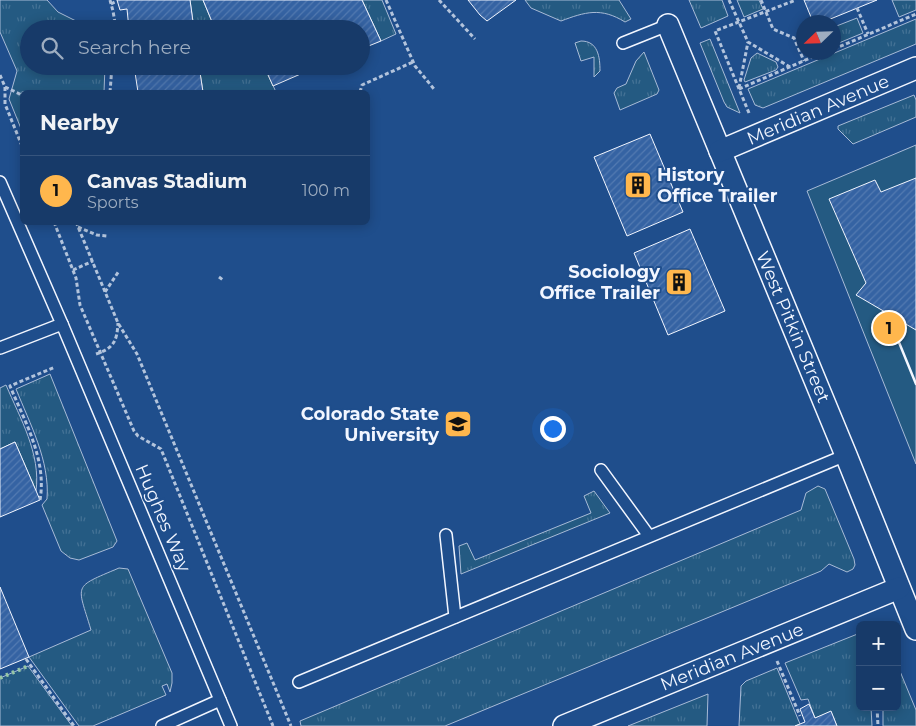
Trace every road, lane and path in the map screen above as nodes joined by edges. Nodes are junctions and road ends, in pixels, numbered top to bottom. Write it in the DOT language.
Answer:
graph roads {
  1 [pos="386,0"];
  2 [pos="439,0"];
  3 [pos="729,0"];
  4 [pos="761,0"];
  5 [pos="796,0"];
  6 [pos="117,1"];
  7 [pos="110,2"];
  8 [pos="857,8"];
  9 [pos="766,12"];
  10 [pos="916,14"];
  11 [pos="114,20"];
  12 [pos="738,22"];
  13 [pos="668,25"];
  14 [pos="868,34"];
  15 [pos="476,39"];
  16 [pos="748,42"];
  17 [pos="623,43"];
  18 [pos="841,45"];
  19 [pos="804,61"];
  20 [pos="413,62"];
  21 [pos="790,67"];
  22 [pos="916,69"];
  23 [pos="0,75"];
  24 [pos="111,75"];
  25 [pos="5,87"];
  26 [pos="434,88"];
  27 [pos="739,89"];
  28 [pos="110,90"];
  29 [pos="361,90"];
  30 [pos="20,94"];
  31 [pos="749,113"];
  32 [pos="20,141"];
  33 [pos="720,151"];
  34 [pos="0,182"];
  35 [pos="55,225"];
  36 [pos="78,227"];
  37 [pos="107,236"];
  38 [pos="92,261"];
  39 [pos="73,270"];
  40 [pos="119,271"];
  41 [pos="219,277"];
  42 [pos="222,280"];
  43 [pos="105,292"];
  44 [pos="118,323"];
  45 [pos="62,324"];
  46 [pos="0,348"];
  47 [pos="98,353"];
  48 [pos="54,367"];
  49 [pos="846,455"];
  50 [pos="600,470"];
  51 [pos="40,500"];
  52 [pos="446,535"];
  53 [pos="649,536"];
  54 [pos="899,588"];
  55 [pos="455,617"];
  56 [pos="916,629"];
  57 [pos="26,659"];
  58 [pos="777,660"];
  59 [pos="299,682"];
  60 [pos="220,700"];
  61 [pos="878,711"];
  62 [pos="800,716"];
  63 [pos="74,726"];
  64 [pos="162,726"];
  65 [pos="231,726"];
  66 [pos="273,726"];
  67 [pos="291,726"];
  68 [pos="564,726"];
  69 [pos="878,726"];
  1 -- 20 [label="path"];
  2 -- 15 [label="path"];
  3 -- 12 [label="path"];
  4 -- 9 [label="path"];
  5 -- 9 [label="path"];
  6 -- 7 [label="path"];
  7 -- 11 [label="path"];
  8 -- 14 [label="path"];
  9 -- 12 [label="path"];
  9 -- 19 [label="path"];
  10 -- 14 [label="path"];
  12 -- 16 [label="path"];
  12 -- 27 [label="path"];
  13 -- 17 [label="lane"];
  13 -- 33 [label="street, West Pitkin Street"];
  14 -- 18 [label="path"];
  16 -- 21 [label="path"];
  16 -- 27 [label="path"];
  19 -- 21 [label="path"];
  20 -- 26 [label="path"];
  20 -- 29 [label="path"];
  21 -- 27 [label="path"];
  22 -- 33 [label="street, Meridian Avenue"];
  23 -- 25 [label="path"];
  24 -- 28 [label="path"];
  25 -- 30 [label="path"];
  25 -- 32 [label="path"];
  27 -- 31 [label="path"];
  33 -- 49 [label="street, West Pitkin Street"];
  34 -- 45 [label="lane, Hughes Way"];
  35 -- 39 [label="path"];
  36 -- 37 [label="path"];
  36 -- 38 [label="path"];
  38 -- 39 [label="path"];
  38 -- 43 [label="path"];
  39 -- 47 [label="path"];
  40 -- 43 [label="path"];
  41 -- 42 [label="path"];
  43 -- 44 [label="path"];
  44 -- 47 [label="path"];
  44 -- 67 [label="path"];
  45 -- 46 [label="lane"];
  45 -- 60 [label="lane, Hughes Way"];
  47 -- 66 [label="path"];
  48 -- 51 [label="path"];
  49 -- 53 [label="lane"];
  49 -- 54 [label="street, West Pitkin Street"];
  50 -- 53 [label="lane"];
  52 -- 55 [label="lane"];
  53 -- 55 [label="lane"];
  54 -- 56 [label="street, West Pitkin Street"];
  54 -- 68 [label="street, Meridian Avenue"];
  55 -- 59 [label="lane"];
  57 -- 63 [label="path"];
  58 -- 62 [label="path"];
  60 -- 64 [label="lane"];
  60 -- 65 [label="lane, Hughes Way"];
  61 -- 69 [label="path"];
}
